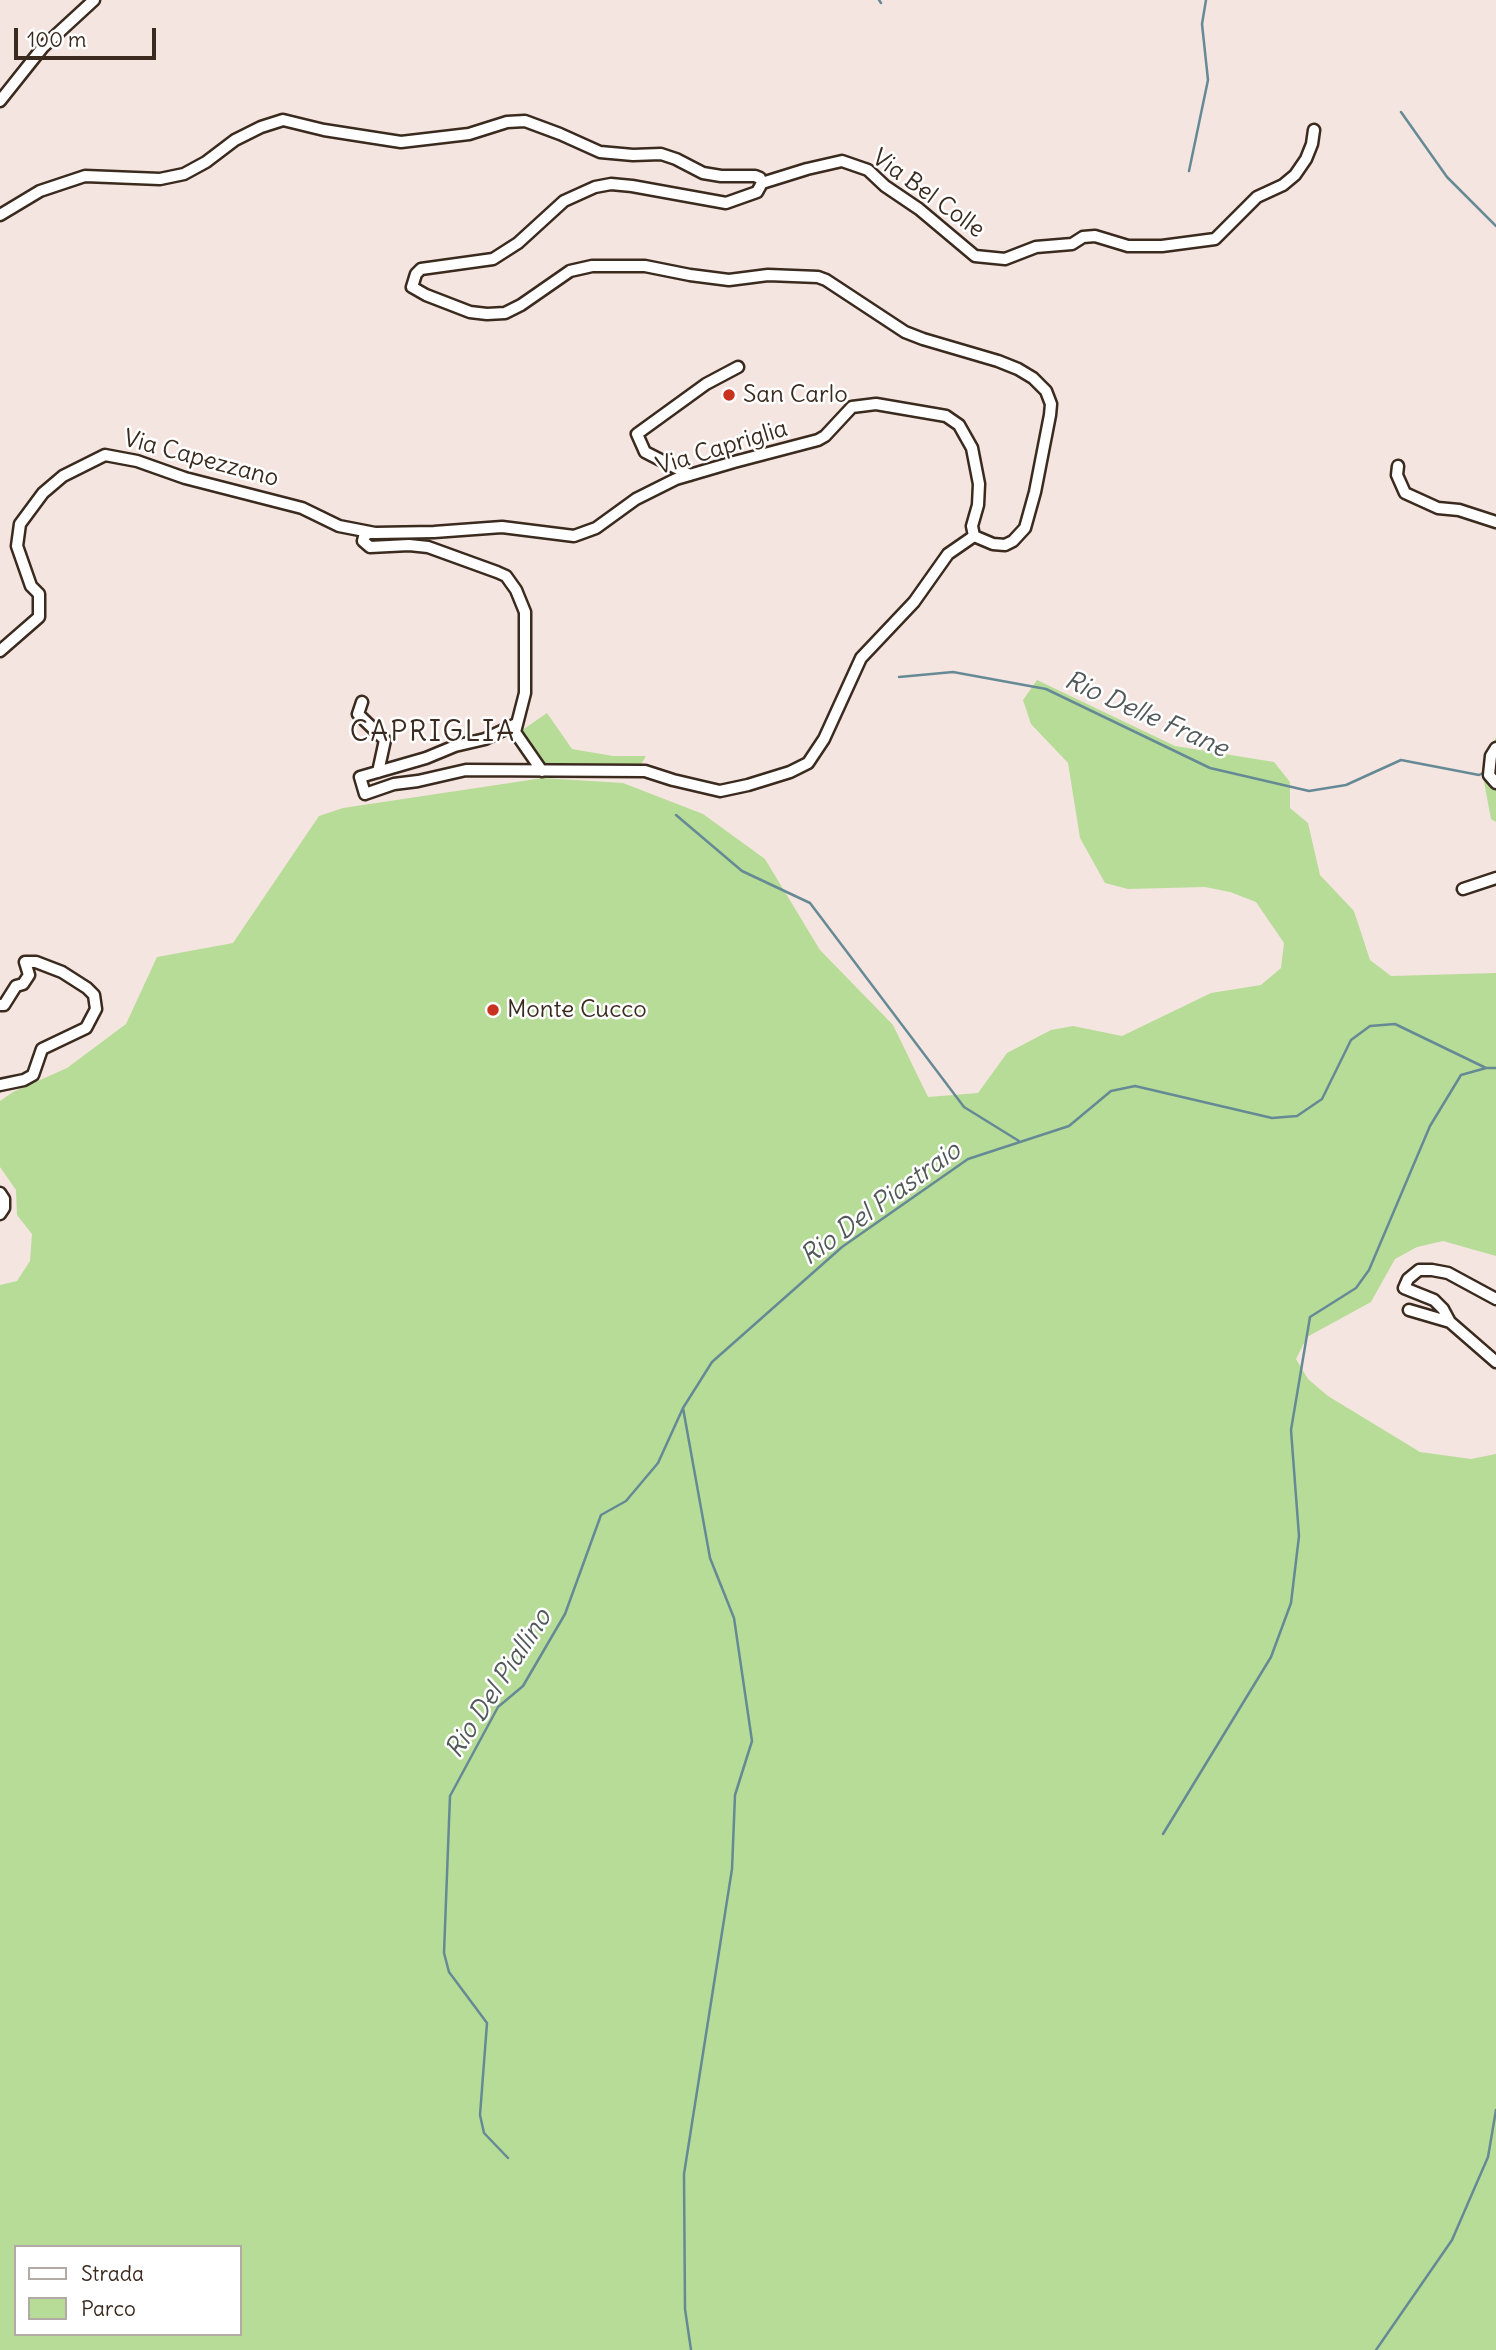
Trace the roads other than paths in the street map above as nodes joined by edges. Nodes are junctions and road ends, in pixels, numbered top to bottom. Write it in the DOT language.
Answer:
graph roads {
  1 [pos="94,0"];
  2 [pos="0,101"];
  3 [pos="1314,130"];
  4 [pos="762,183"];
  5 [pos="0,215"];
  6 [pos="738,367"];
  7 [pos="1398,466"];
  8 [pos="690,475"];
  9 [pos="1496,522"];
  10 [pos="375,533"];
  11 [pos="974,536"];
  12 [pos="0,651"];
  13 [pos="362,702"];
  14 [pos="516,724"];
  15 [pos="1496,748"];
  16 [pos="542,771"];
  17 [pos="378,772"];
  18 [pos="1496,783"];
  19 [pos="1496,878"];
  20 [pos="1463,888"];
  21 [pos="0,1005"];
  22 [pos="0,1085"];
  23 [pos="0,1193"];
  24 [pos="0,1214"];
  25 [pos="1496,1298"];
  26 [pos="1409,1310"];
  27 [pos="1450,1322"];
  28 [pos="1496,1362"];
  1 -- 2 [label="street"];
  3 -- 4 [label="street, Via Bel Colle"];
  4 -- 5 [label="street"];
  4 -- 11 [label="street"];
  6 -- 8 [label="street"];
  7 -- 9 [label="street"];
  8 -- 10 [label="street, Via Capriglia"];
  8 -- 11 [label="street, Via Capriglia"];
  10 -- 12 [label="street, Via Capezzano"];
  10 -- 14 [label="street"];
  11 -- 16 [label="street"];
  13 -- 17 [label="street"];
  14 -- 16 [label="street"];
  14 -- 17 [label="street"];
  15 -- 18 [label="street"];
  16 -- 17 [label="street"];
  19 -- 20 [label="street"];
  21 -- 22 [label="street"];
  23 -- 24 [label="street"];
  25 -- 27 [label="street"];
  26 -- 27 [label="street"];
  27 -- 28 [label="street"];
}
